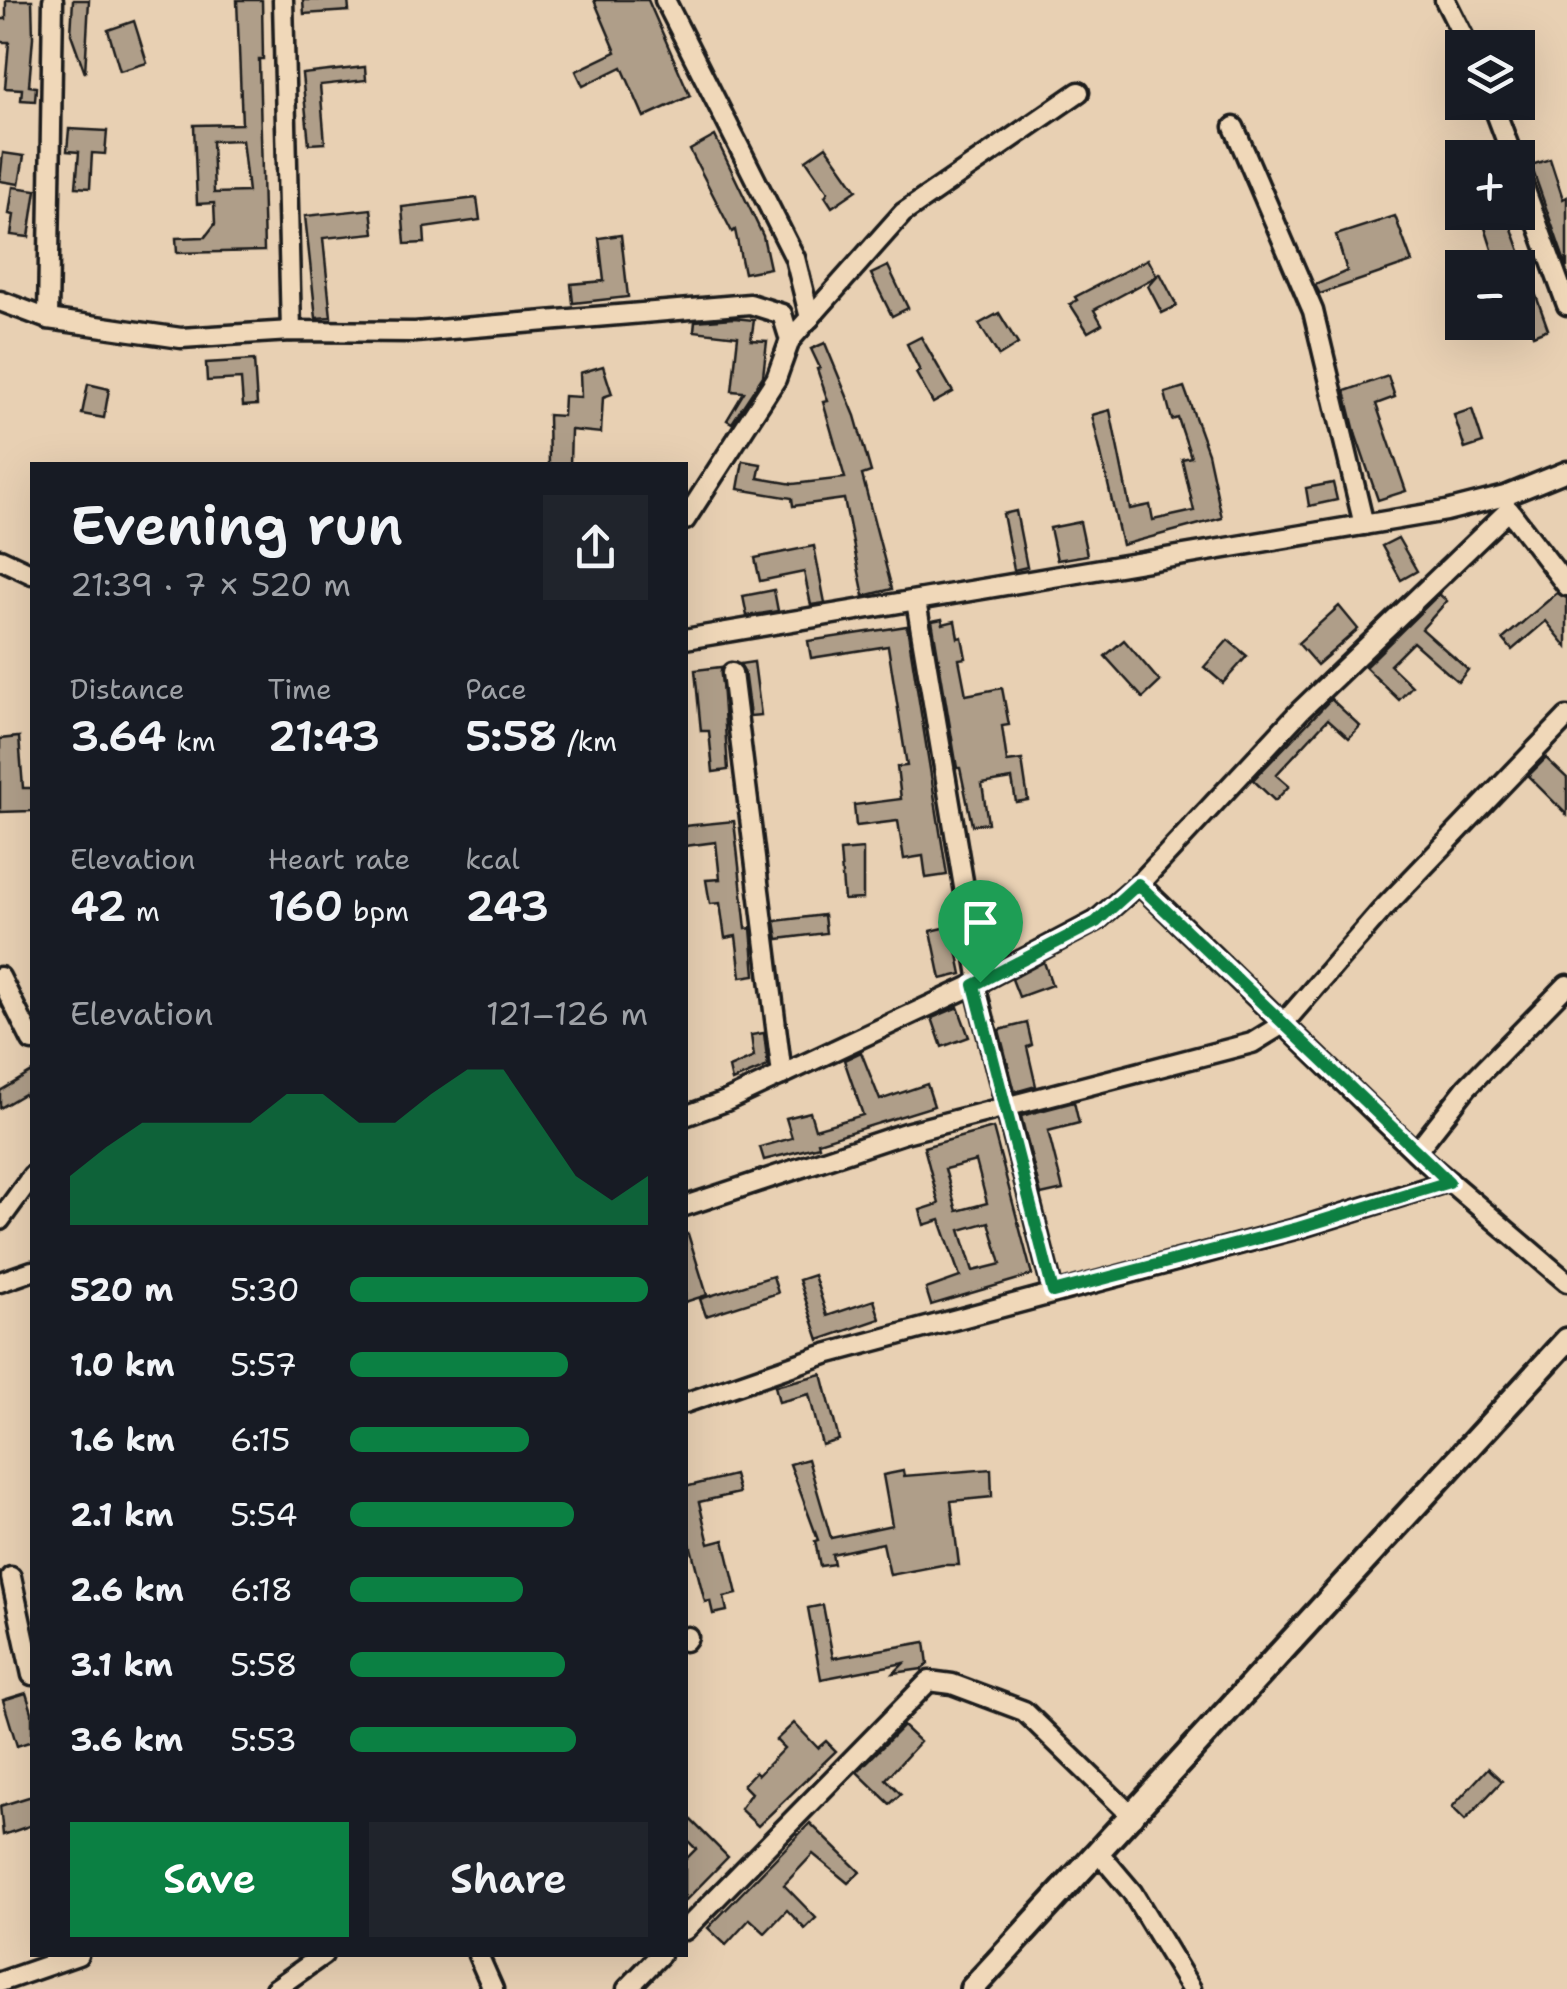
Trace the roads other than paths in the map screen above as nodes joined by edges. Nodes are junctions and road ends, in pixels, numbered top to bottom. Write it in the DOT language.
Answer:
graph roads {
  1 [pos="52,0"];
  2 [pos="283,0"];
  3 [pos="665,0"];
  4 [pos="1445,0"];
  5 [pos="1460,30"];
  6 [pos="1079,92"];
  7 [pos="1234,127"];
  8 [pos="1535,217"];
  9 [pos="0,301"];
  10 [pos="1567,304"];
  11 [pos="810,318"];
  12 [pos="48,319"];
  13 [pos="291,330"];
  14 [pos="790,340"];
  15 [pos="1567,471"];
  16 [pos="1507,503"];
  17 [pos="688,515"];
  18 [pos="1364,525"];
  19 [pos="0,559"];
  20 [pos="30,573"];
  21 [pos="1567,586"];
  22 [pos="916,601"];
  23 [pos="688,639"];
  24 [pos="732,672"];
  25 [pos="1567,717"];
  26 [pos="1138,884"];
  27 [pos="0,977"];
  28 [pos="977,984"];
  29 [pos="1567,985"];
  30 [pos="1283,1024"];
  31 [pos="30,1037"];
  32 [pos="782,1075"];
  33 [pos="1005,1104"];
  34 [pos="688,1115"];
  35 [pos="1416,1152"];
  36 [pos="30,1179"];
  37 [pos="1449,1182"];
  38 [pos="688,1205"];
  39 [pos="0,1220"];
  40 [pos="30,1272"];
  41 [pos="0,1282"];
  42 [pos="1567,1282"];
  43 [pos="1053,1292"];
  44 [pos="1567,1340"];
  45 [pos="688,1402"];
  46 [pos="30,1573"];
  47 [pos="5,1577"];
  48 [pos="30,1668"];
  49 [pos="1134,1817"];
  50 [pos="1099,1854"];
  51 [pos="688,1927"];
  52 [pos="72,1957"];
  53 [pos="320,1957"];
  54 [pos="479,1957"];
  55 [pos="658,1957"];
  56 [pos="0,1982"];
  57 [pos="275,1989"];
  58 [pos="493,1989"];
  59 [pos="627,1989"];
  60 [pos="972,1989"];
  61 [pos="1191,1989"];
  1 -- 12 [label="street"];
  2 -- 13 [label="street"];
  3 -- 11 [label="street"];
  4 -- 5 [label="street"];
  6 -- 11 [label="street"];
  7 -- 18 [label="street"];
  8 -- 10 [label="street"];
  9 -- 12 [label="street"];
  11 -- 14 [label="street"];
  12 -- 13 [label="street"];
  13 -- 14 [label="street"];
  14 -- 17 [label="street"];
  15 -- 16 [label="street"];
  16 -- 18 [label="street"];
  16 -- 21 [label="street"];
  16 -- 26 [label="street"];
  18 -- 22 [label="street"];
  19 -- 20 [label="street"];
  22 -- 23 [label="street"];
  22 -- 28 [label="street"];
  24 -- 32 [label="street"];
  25 -- 30 [label="street"];
  26 -- 28 [label="street"];
  26 -- 30 [label="street"];
  27 -- 31 [label="street"];
  28 -- 32 [label="street"];
  28 -- 33 [label="street"];
  29 -- 35 [label="street"];
  30 -- 33 [label="street"];
  30 -- 35 [label="street"];
  32 -- 34 [label="street"];
  33 -- 38 [label="street"];
  33 -- 43 [label="street"];
  35 -- 37 [label="street"];
  36 -- 39 [label="street"];
  37 -- 42 [label="street"];
  37 -- 43 [label="street"];
  40 -- 41 [label="street"];
  43 -- 45 [label="street"];
  44 -- 49 [label="main road"];
  46 -- 47 [label="street"];
  47 -- 48 [label="street"];
  49 -- 50 [label="main road"];
  49 -- 51 [label="street"];
  50 -- 60 [label="main road"];
  50 -- 61 [label="street"];
  52 -- 56 [label="street"];
  53 -- 57 [label="street"];
  54 -- 58 [label="street"];
  55 -- 59 [label="street"];
}
